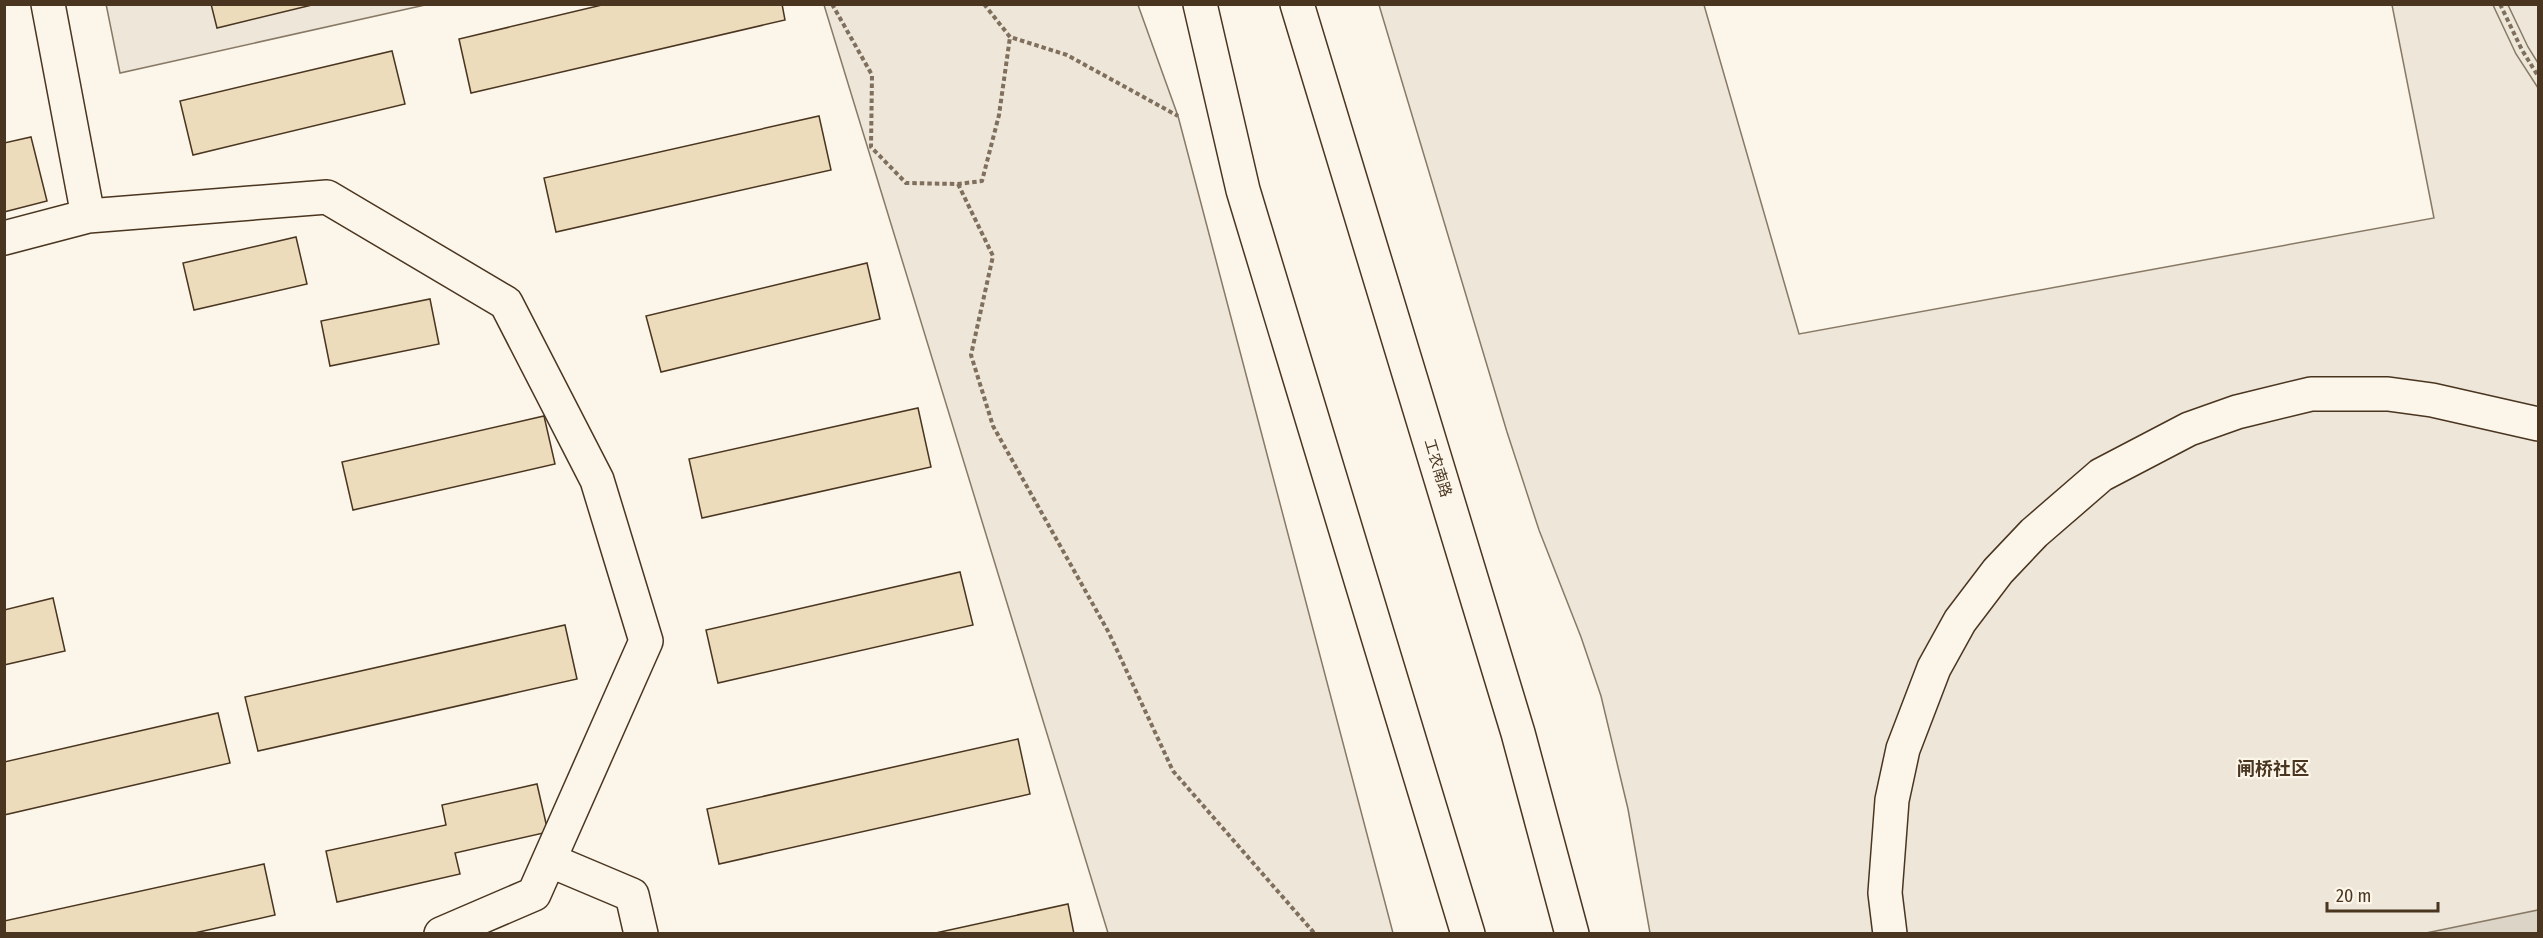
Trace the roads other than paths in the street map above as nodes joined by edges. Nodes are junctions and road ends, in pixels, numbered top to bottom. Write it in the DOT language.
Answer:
graph roads {
  1 [pos="48,4"];
  2 [pos="1200,4"];
  3 [pos="1297,4"];
  4 [pos="88,216"];
  5 [pos="4,238"];
  6 [pos="2538,424"];
  7 [pos="549,860"];
  8 [pos="441,933"];
  9 [pos="641,933"];
  10 [pos="1468,933"];
  11 [pos="1572,933"];
  12 [pos="1890,933"];
  1 -- 4 [label="street"];
  2 -- 10 [label="street"];
  3 -- 11 [label="street, 工农南路"];
  4 -- 5 [label="street"];
  4 -- 7 [label="street"];
  6 -- 12 [label="street"];
  7 -- 8 [label="street"];
  7 -- 9 [label="street"];
}
